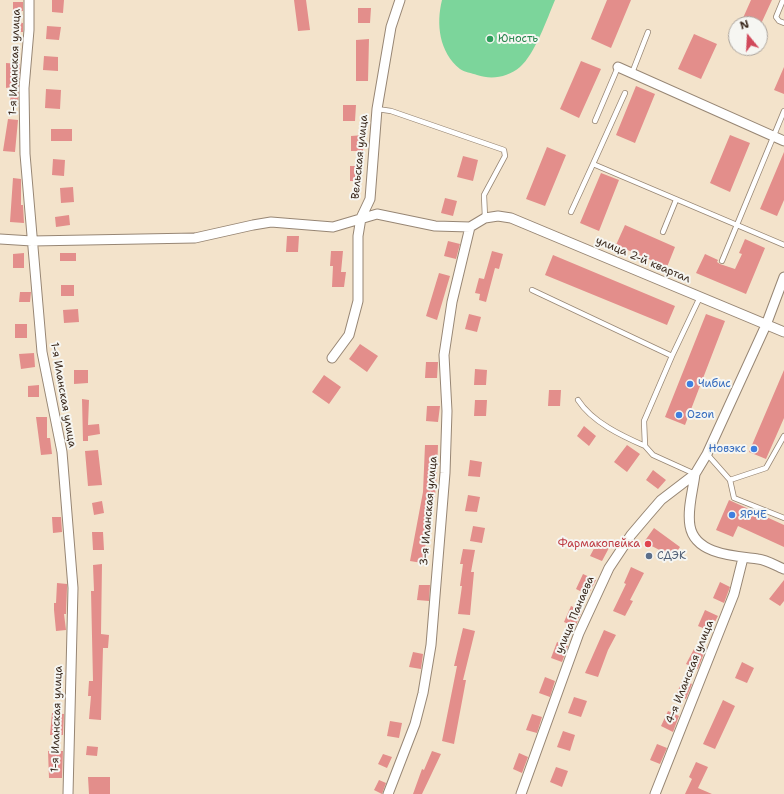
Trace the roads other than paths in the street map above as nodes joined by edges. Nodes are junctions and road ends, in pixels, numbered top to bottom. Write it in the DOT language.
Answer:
graph roads {
  1 [pos="29,0"];
  2 [pos="400,0"];
  3 [pos="783,0"];
  4 [pos="784,23"];
  5 [pos="648,32"];
  6 [pos="618,67"];
  7 [pos="632,73"];
  8 [pos="625,93"];
  9 [pos="377,109"];
  10 [pos="784,111"];
  11 [pos="595,121"];
  12 [pos="773,137"];
  13 [pos="784,141"];
  14 [pos="593,164"];
  15 [pos="676,200"];
  16 [pos="571,212"];
  17 [pos="361,218"];
  18 [pos="484,218"];
  19 [pos="735,226"];
  20 [pos="470,227"];
  21 [pos="663,232"];
  22 [pos="0,239"];
  23 [pos="32,241"];
  24 [pos="784,245"];
  25 [pos="722,261"];
  26 [pos="784,277"];
  27 [pos="532,290"];
  28 [pos="700,297"];
  29 [pos="766,325"];
  30 [pos="784,332"];
  31 [pos="672,356"];
  32 [pos="332,358"];
  33 [pos="578,400"];
  34 [pos="784,436"];
  35 [pos="645,446"];
  36 [pos="708,454"];
  37 [pos="695,474"];
  38 [pos="730,480"];
  39 [pos="784,518"];
  40 [pos="743,558"];
  41 [pos="784,569"];
  42 [pos="68,794"];
  43 [pos="388,794"];
  44 [pos="521,794"];
  45 [pos="655,794"];
  1 -- 23 [label="street, 1-я Иланская улица"];
  2 -- 9 [label="street, Вельская улица"];
  3 -- 4 [label="lane"];
  5 -- 7 [label="lane"];
  6 -- 7 [label="street"];
  6 -- 11 [label="lane"];
  7 -- 12 [label="street"];
  8 -- 14 [label="lane"];
  9 -- 17 [label="street, Вельская улица"];
  9 -- 18 [label="lane"];
  10 -- 12 [label="lane"];
  12 -- 13 [label="street"];
  12 -- 19 [label="lane"];
  14 -- 15 [label="lane"];
  14 -- 16 [label="lane"];
  15 -- 19 [label="lane"];
  15 -- 21 [label="lane"];
  17 -- 20 [label="street"];
  17 -- 23 [label="street"];
  17 -- 32 [label="street, Вельская улица"];
  18 -- 20 [label="street"];
  18 -- 28 [label="street, улица 2-й квартал"];
  19 -- 24 [label="lane"];
  19 -- 25 [label="lane"];
  20 -- 43 [label="street, 3-я Иланская улица"];
  22 -- 23 [label="street"];
  23 -- 42 [label="street, 1-я Иланская улица"];
  26 -- 29 [label="street"];
  27 -- 31 [label="lane"];
  28 -- 29 [label="street, улица 2-й квартал"];
  28 -- 31 [label="lane"];
  29 -- 30 [label="street, улица 2-й квартал"];
  29 -- 36 [label="street"];
  31 -- 35 [label="lane"];
  33 -- 35 [label="lane"];
  34 -- 38 [label="lane"];
  35 -- 37 [label="lane"];
  36 -- 37 [label="street"];
  36 -- 38 [label="lane"];
  37 -- 40 [label="street"];
  37 -- 44 [label="street, улица Панаева"];
  38 -- 39 [label="lane"];
  40 -- 41 [label="street"];
  40 -- 45 [label="street, 4-я Иланская улица"];
}
